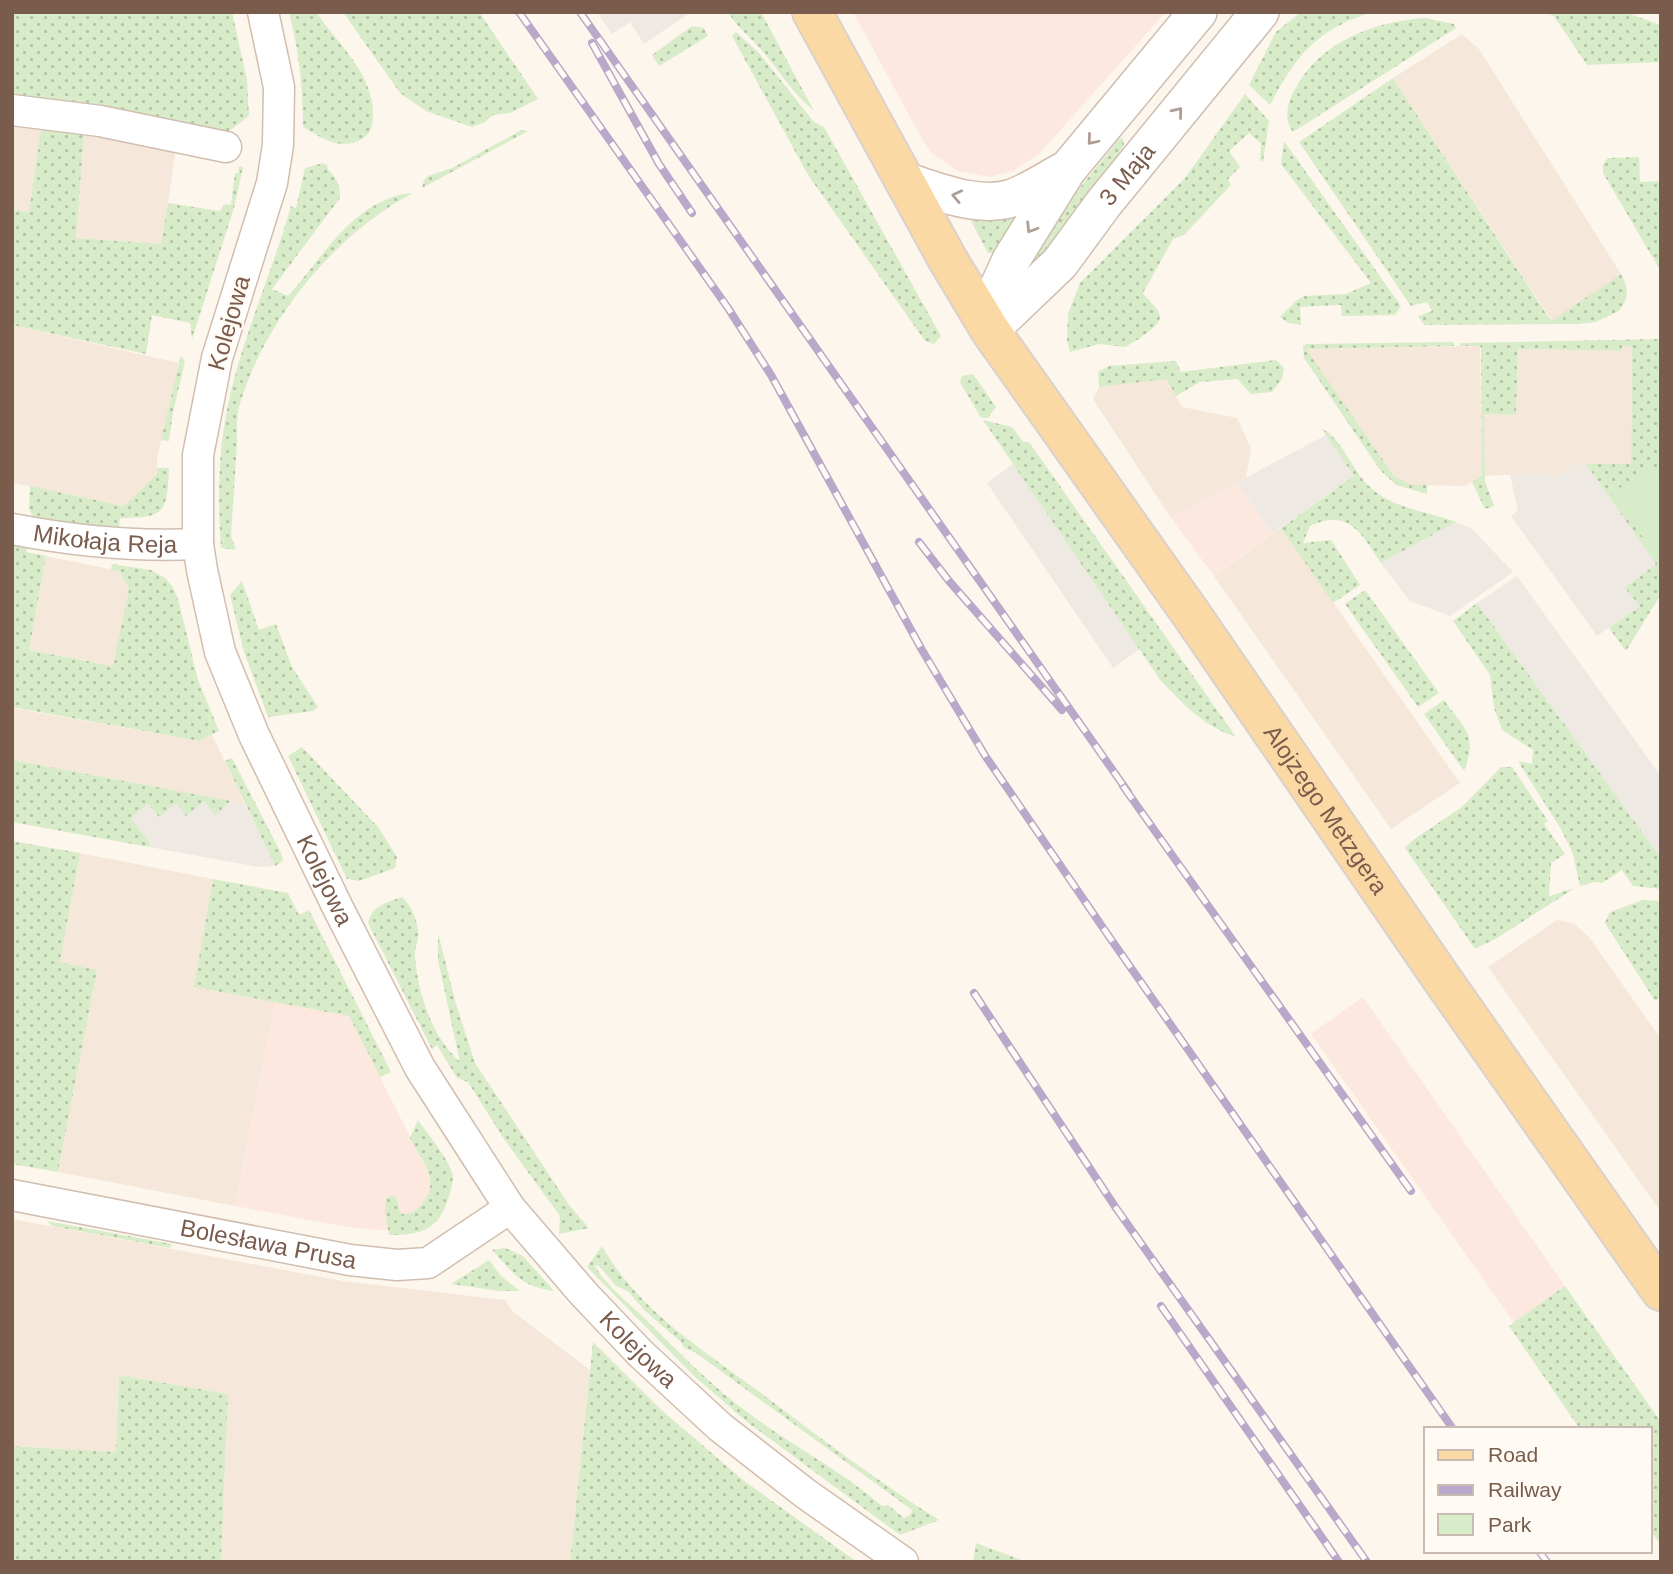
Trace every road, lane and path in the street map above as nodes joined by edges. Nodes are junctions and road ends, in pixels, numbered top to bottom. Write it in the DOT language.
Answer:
graph roads {
  1 [pos="264,12"];
  2 [pos="811,12"];
  3 [pos="1198,12"];
  4 [pos="1260,12"];
  5 [pos="12,110"];
  6 [pos="226,147"];
  7 [pos="1067,170"];
  8 [pos="904,181"];
  9 [pos="990,330"];
  10 [pos="12,529"];
  11 [pos="198,544"];
  12 [pos="12,1195"];
  13 [pos="510,1208"];
  14 [pos="1661,1291"];
  15 [pos="903,1562"];
  1 -- 11 [label="street, Kolejowa"];
  2 -- 8 [label="main road"];
  3 -- 7 [label="street, 3 Maja, one-way"];
  9 -- 4 [label="street, 3 Maja, one-way"];
  5 -- 6 [label="street"];
  7 -- 8 [label="street, 3 Maja, one-way"];
  7 -- 9 [label="street, 3 Maja, one-way"];
  8 -- 9 [label="main road"];
  9 -- 14 [label="main road, Alojzego Metzgera"];
  10 -- 11 [label="street, Mikołaja Reja"];
  11 -- 13 [label="street, Kolejowa"];
  12 -- 13 [label="street, Bolesława Prusa"];
  13 -- 15 [label="street, Kolejowa"];
}
